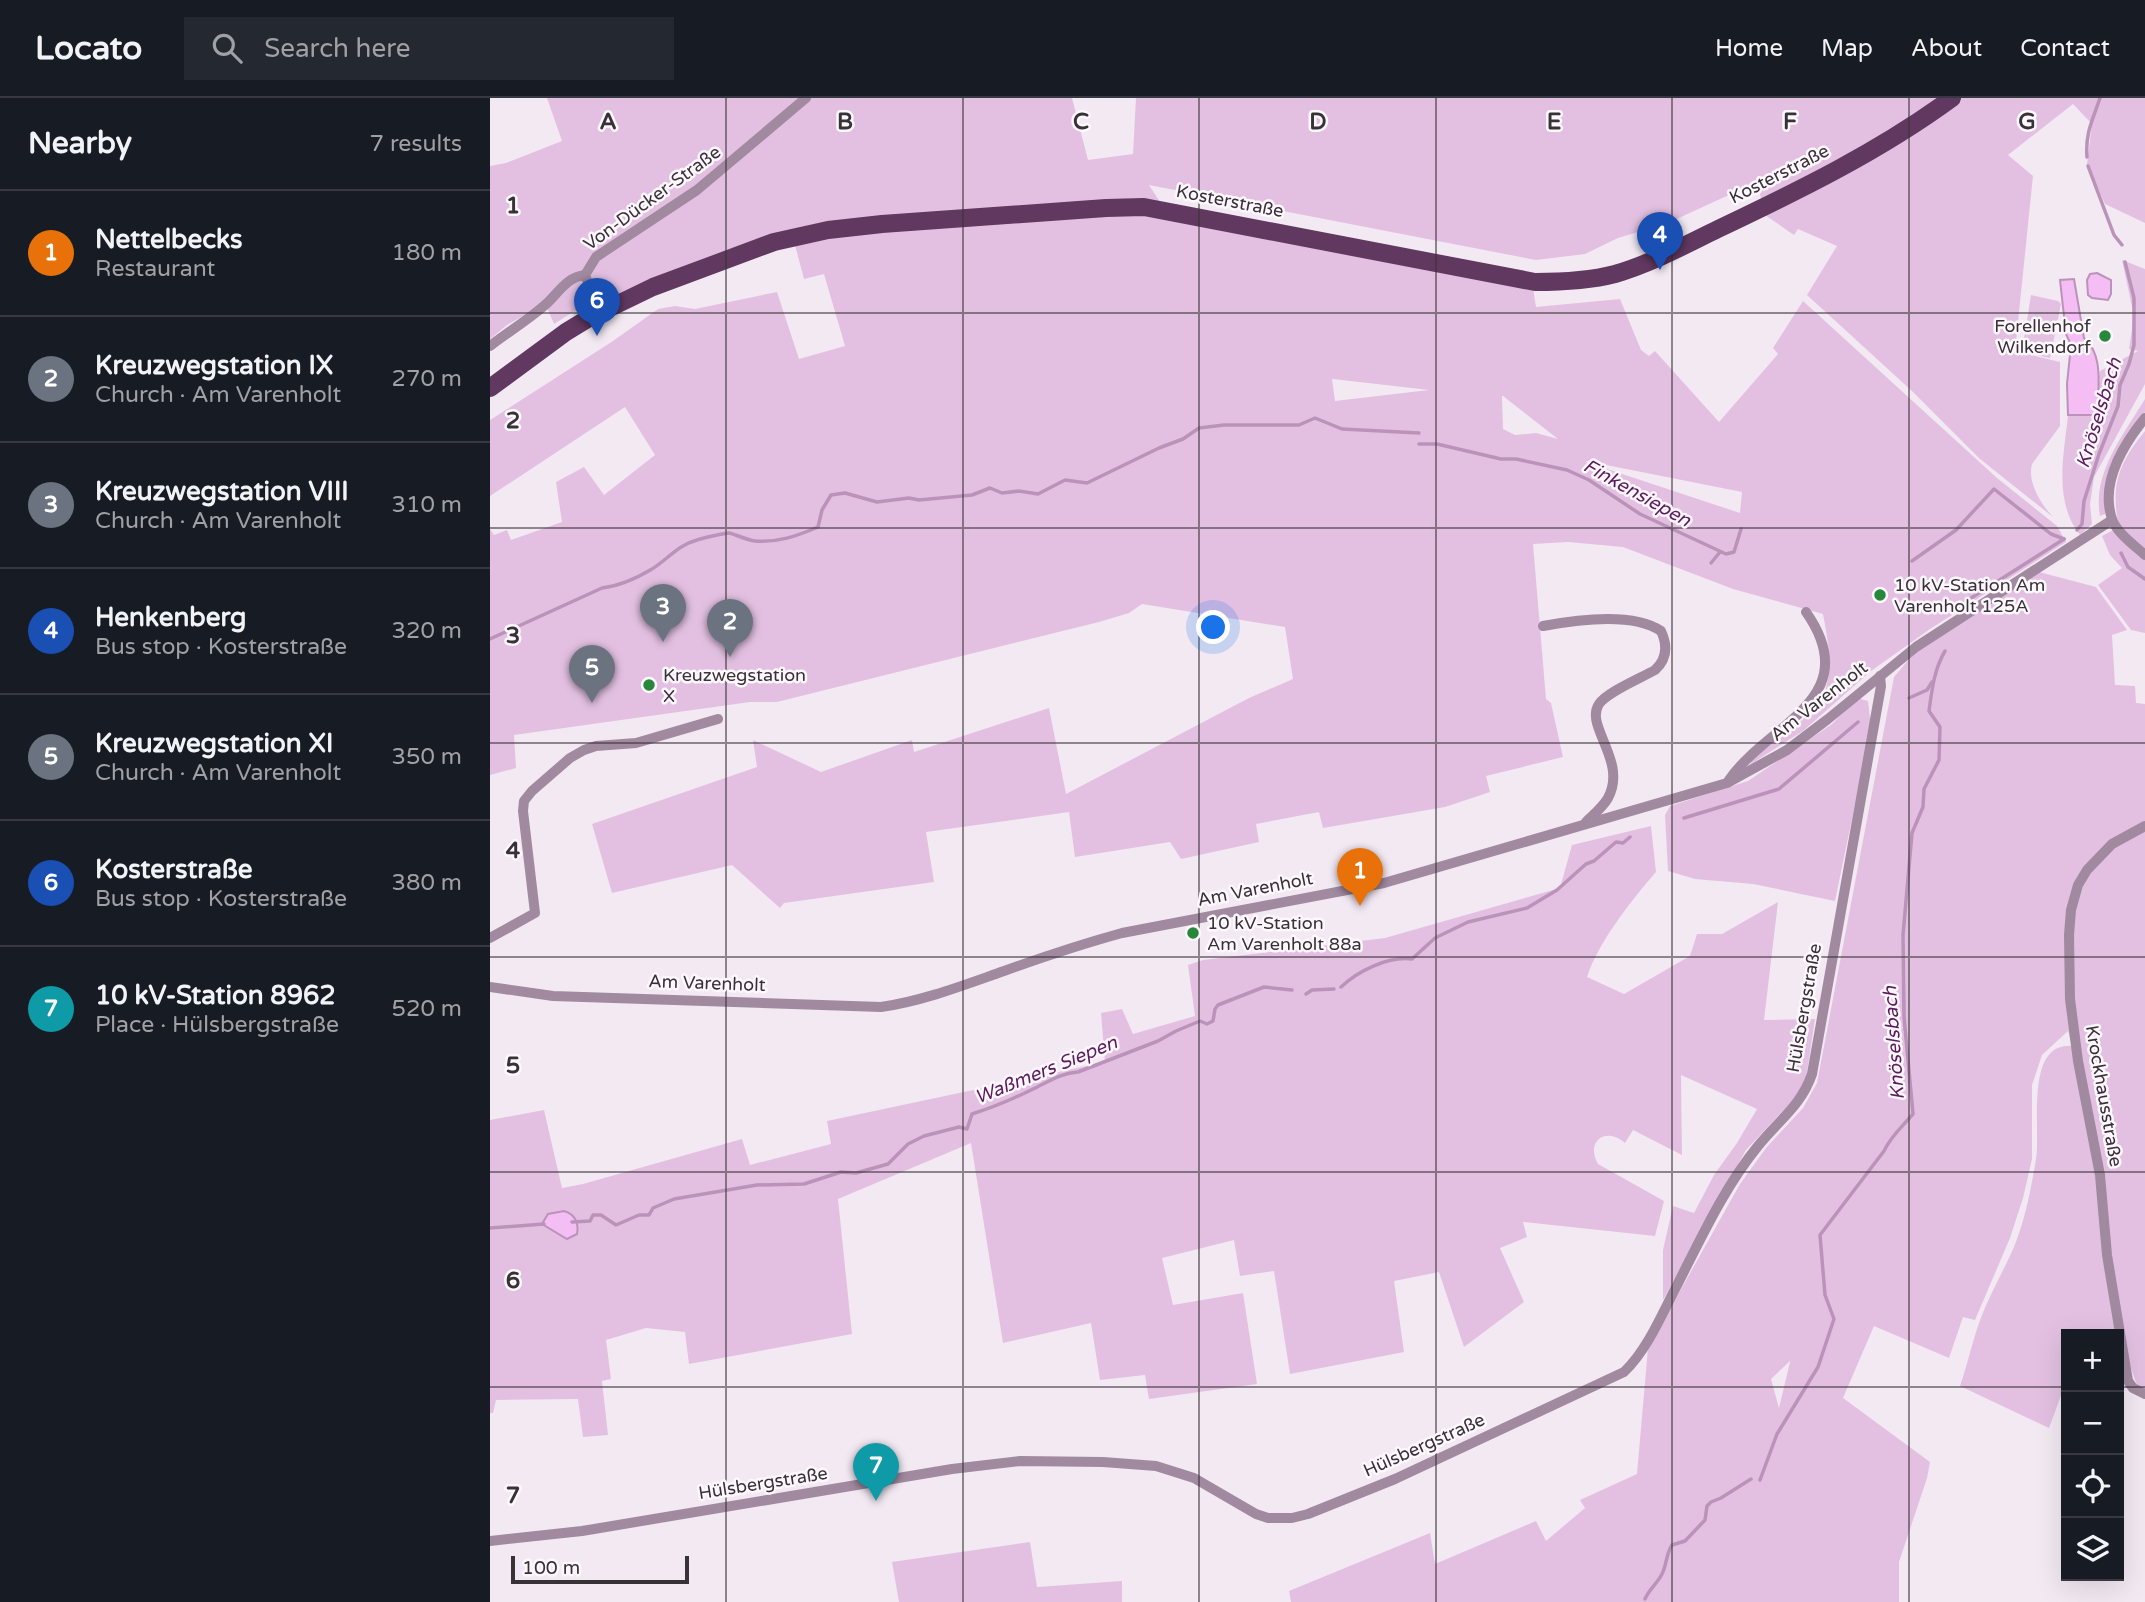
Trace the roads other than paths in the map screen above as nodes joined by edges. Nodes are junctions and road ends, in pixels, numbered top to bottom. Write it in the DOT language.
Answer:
graph roads {
  1 [pos="806,98"];
  2 [pos="1952,98"];
  3 [pos="585,275"];
  4 [pos="603,311"];
  5 [pos="490,346"];
  6 [pos="490,388"];
  7 [pos="2145,418"];
  8 [pos="2112,520"];
  9 [pos="2145,555"];
  10 [pos="1806,612"];
  11 [pos="1543,626"];
  12 [pos="1880,676"];
  13 [pos="718,719"];
  14 [pos="1727,783"];
  15 [pos="1586,822"];
  16 [pos="2145,826"];
  17 [pos="490,938"];
  18 [pos="490,987"];
  19 [pos="2145,1394"];
  20 [pos="490,1541"];
  1 -- 3 [label="street, Von-Dücker-Straße"];
  2 -- 4 [label="main road, Kosterstraße"];
  3 -- 4 [label="street, Von-Dücker-Straße"];
  3 -- 5 [label="street"];
  4 -- 6 [label="main road, Kosterstraße"];
  7 -- 8 [label="street"];
  8 -- 9 [label="street"];
  8 -- 12 [label="street, Am Varenholt"];
  10 -- 14 [label="street"];
  11 -- 15 [label="street"];
  12 -- 14 [label="street, Am Varenholt"];
  12 -- 20 [label="street, Hülsbergstraße"];
  13 -- 17 [label="street"];
  14 -- 15 [label="street, Am Varenholt"];
  15 -- 18 [label="street, Am Varenholt"];
  16 -- 19 [label="street, Krockhausstraße"];
}
